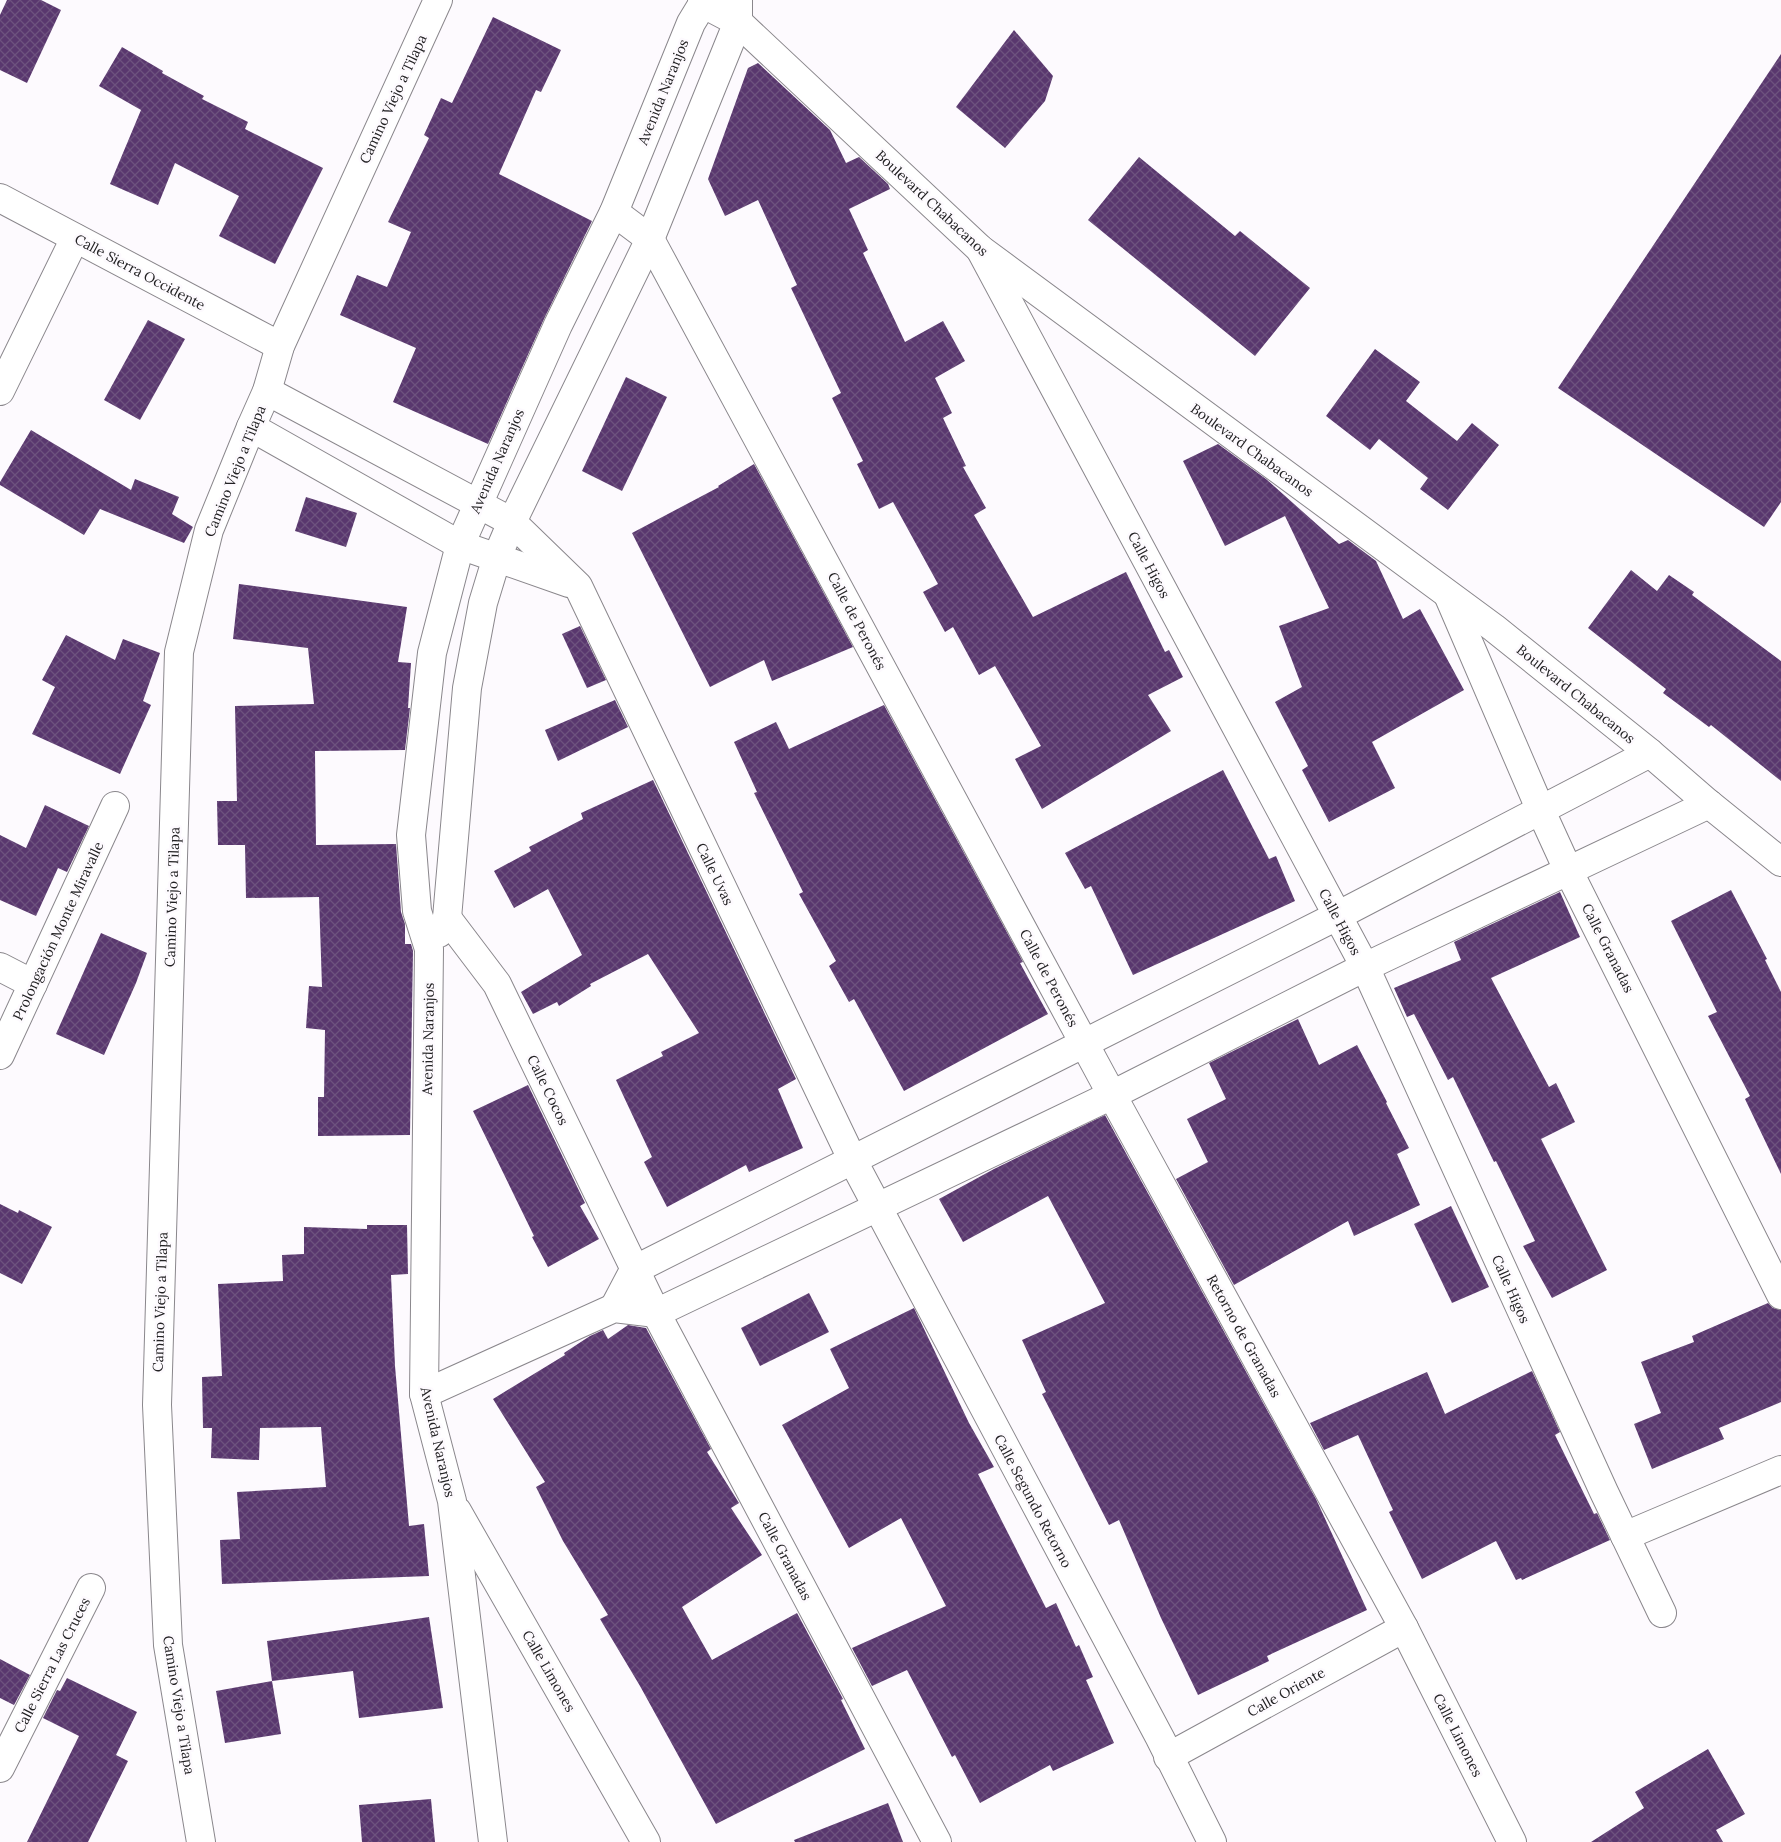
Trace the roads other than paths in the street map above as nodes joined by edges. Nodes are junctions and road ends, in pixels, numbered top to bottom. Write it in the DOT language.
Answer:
graph roads {
  1 [pos="438,0"];
  2 [pos="704,1"];
  3 [pos="738,11"];
  4 [pos="0,198"];
  5 [pos="614,212"];
  6 [pos="75,238"];
  7 [pos="650,239"];
  8 [pos="980,249"];
  9 [pos="280,346"];
  10 [pos="268,391"];
  11 [pos="0,392"];
  12 [pos="251,427"];
  13 [pos="478,503"];
  14 [pos="512,522"];
  15 [pos="460,545"];
  16 [pos="497,557"];
  17 [pos="578,586"];
  18 [pos="1449,595"];
  19 [pos="1650,753"];
  20 [pos="1709,804"];
  21 [pos="115,806"];
  22 [pos="1541,811"];
  23 [pos="1781,862"];
  24 [pos="1568,870"];
  25 [pos="417,911"];
  26 [pos="1337,916"];
  27 [pos="448,918"];
  28 [pos="429,949"];
  29 [pos="0,967"];
  30 [pos="1365,967"];
  31 [pos="33,984"];
  32 [pos="1085,1044"];
  33 [pos="0,1055"];
  34 [pos="1112,1095"];
  35 [pos="853,1161"];
  36 [pos="877,1208"];
  37 [pos="634,1270"];
  38 [pos="1781,1295"];
  39 [pos="614,1308"];
  40 [pos="656,1313"];
  41 [pos="424,1394"];
  42 [pos="1781,1470"];
  43 [pos="452,1501"];
  44 [pos="1625,1536"];
  45 [pos="91,1588"];
  46 [pos="1662,1614"];
  47 [pos="1404,1628"];
  48 [pos="1168,1757"];
  49 [pos="0,1768"];
  50 [pos="201,1842"];
  51 [pos="493,1842"];
  52 [pos="646,1842"];
  53 [pos="937,1842"];
  54 [pos="1212,1842"];
  55 [pos="1512,1842"];
  1 -- 9 [label="street, Camino Viejo a Tilapa"];
  2 -- 3 [label="street, Boulevard Chabacanos"];
  2 -- 5 [label="street, Avenida Naranjos"];
  3 -- 7 [label="street"];
  3 -- 8 [label="street, Boulevard Chabacanos"];
  4 -- 6 [label="street, Calle Sierra Occidente"];
  5 -- 7 [label="street, Calle de Peronés"];
  5 -- 13 [label="street, Avenida Naranjos"];
  6 -- 9 [label="street, Calle Sierra Occidente"];
  6 -- 11 [label="street"];
  7 -- 14 [label="street"];
  7 -- 32 [label="street, Calle de Peronés"];
  8 -- 18 [label="street, Boulevard Chabacanos"];
  8 -- 26 [label="street, Calle Higos"];
  9 -- 10 [label="street, Camino Viejo a Tilapa"];
  10 -- 12 [label="street, Camino Viejo a Tilapa"];
  10 -- 13 [label="street, Calle Uvas"];
  12 -- 15 [label="street"];
  12 -- 50 [label="street, Camino Viejo a Tilapa"];
  13 -- 14 [label="street, Calle Uvas"];
  13 -- 15 [label="street, Avenida Naranjos"];
  14 -- 16 [label="street"];
  14 -- 17 [label="street, Calle Uvas"];
  15 -- 16 [label="street"];
  15 -- 25 [label="street, Avenida Naranjos"];
  16 -- 17 [label="street"];
  16 -- 27 [label="street"];
  17 -- 35 [label="street, Calle Uvas"];
  18 -- 19 [label="street, Boulevard Chabacanos"];
  18 -- 22 [label="street, Calle Granadas"];
  19 -- 20 [label="street, Boulevard Chabacanos"];
  19 -- 22 [label="street"];
  20 -- 23 [label="street, Boulevard Chabacanos"];
  20 -- 24 [label="street"];
  21 -- 31 [label="street, Prolongación Monte Miravalle"];
  22 -- 24 [label="street, Calle Granadas"];
  22 -- 26 [label="street"];
  24 -- 30 [label="street"];
  24 -- 38 [label="street, Calle Granadas"];
  25 -- 27 [label="street"];
  25 -- 28 [label="street, Avenida Naranjos"];
  26 -- 30 [label="street, Calle Higos"];
  26 -- 32 [label="street"];
  27 -- 28 [label="street"];
  27 -- 37 [label="street, Calle Cocos"];
  28 -- 41 [label="street, Avenida Naranjos"];
  29 -- 31 [label="street"];
  30 -- 34 [label="street"];
  30 -- 44 [label="street, Calle Higos"];
  31 -- 33 [label="street, Prolongación Monte Miravalle"];
  32 -- 34 [label="street, Retorno de Granadas"];
  32 -- 35 [label="street"];
  34 -- 36 [label="street"];
  34 -- 47 [label="street, Retorno de Granadas"];
  35 -- 36 [label="street, Calle Segundo Retorno"];
  35 -- 37 [label="street"];
  36 -- 40 [label="street"];
  36 -- 48 [label="street, Calle Segundo Retorno"];
  37 -- 39 [label="street"];
  37 -- 40 [label="street, Calle Granadas"];
  39 -- 40 [label="street"];
  39 -- 41 [label="street"];
  40 -- 53 [label="street, Calle Granadas"];
  41 -- 43 [label="street, Avenida Naranjos"];
  42 -- 44 [label="street"];
  43 -- 51 [label="street, Avenida Naranjos"];
  43 -- 52 [label="street, Calle Limones"];
  44 -- 46 [label="street, Calle Higos"];
  45 -- 49 [label="street, Calle Sierra Las Cruces"];
  47 -- 48 [label="street, Calle Oriente"];
  47 -- 55 [label="street, Calle Limones"];
  48 -- 54 [label="street, Calle Segundo Retorno"];
}
